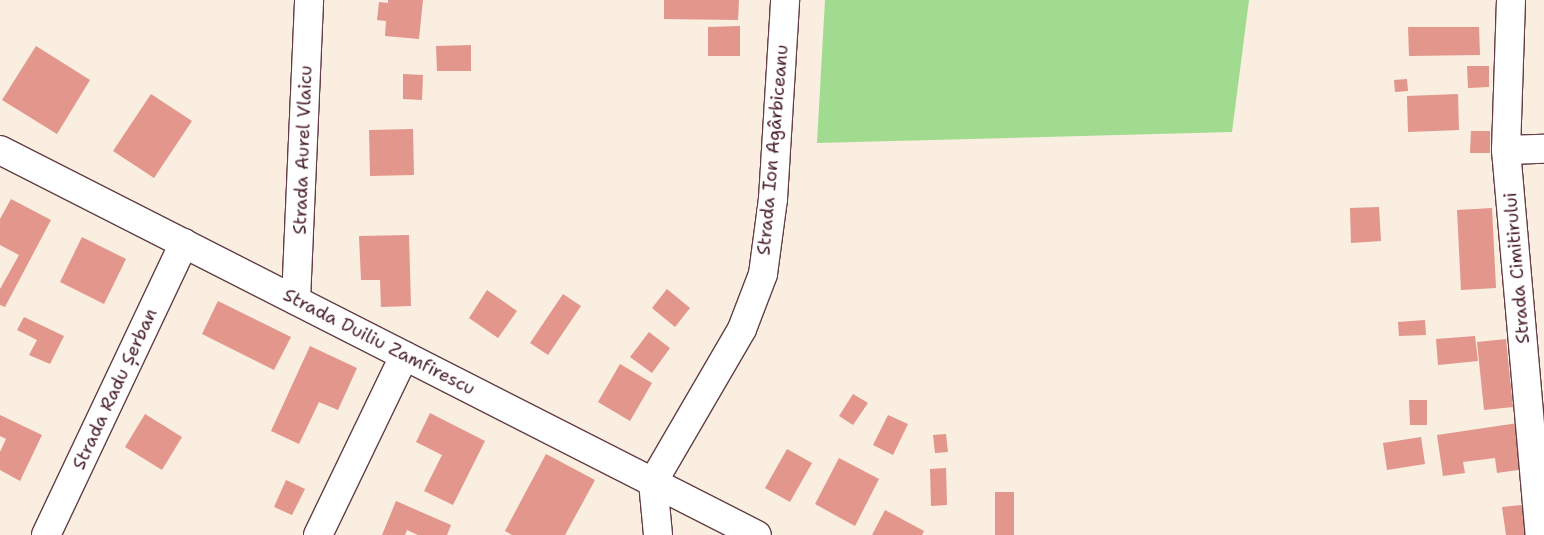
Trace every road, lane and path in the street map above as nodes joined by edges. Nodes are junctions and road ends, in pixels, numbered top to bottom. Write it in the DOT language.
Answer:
graph roads {
  1 [pos="309,0"];
  2 [pos="784,0"];
  3 [pos="1511,0"];
  4 [pos="0,150"];
  5 [pos="1506,150"];
  6 [pos="1544,150"];
  7 [pos="184,243"];
  8 [pos="296,300"];
  9 [pos="404,356"];
  10 [pos="653,482"];
  11 [pos="46,535"];
  12 [pos="318,535"];
  13 [pos="658,535"];
  14 [pos="757,535"];
  15 [pos="1540,535"];
  1 -- 8 [label="street, Strada Aurel Vlaicu"];
  2 -- 10 [label="street, Strada Ion Agârbiceanu"];
  3 -- 5 [label="street, Strada Cimitirului"];
  4 -- 7 [label="street, Strada Duiliu Zamfirescu"];
  5 -- 6 [label="street"];
  5 -- 15 [label="street, Strada Cimitirului"];
  7 -- 8 [label="street, Strada Duiliu Zamfirescu"];
  7 -- 11 [label="street, Strada Radu Șerban"];
  8 -- 9 [label="street, Strada Duiliu Zamfirescu"];
  9 -- 10 [label="street, Strada Duiliu Zamfirescu"];
  9 -- 12 [label="street"];
  10 -- 13 [label="street"];
  10 -- 14 [label="street, Strada Duiliu Zamfirescu"];
}
